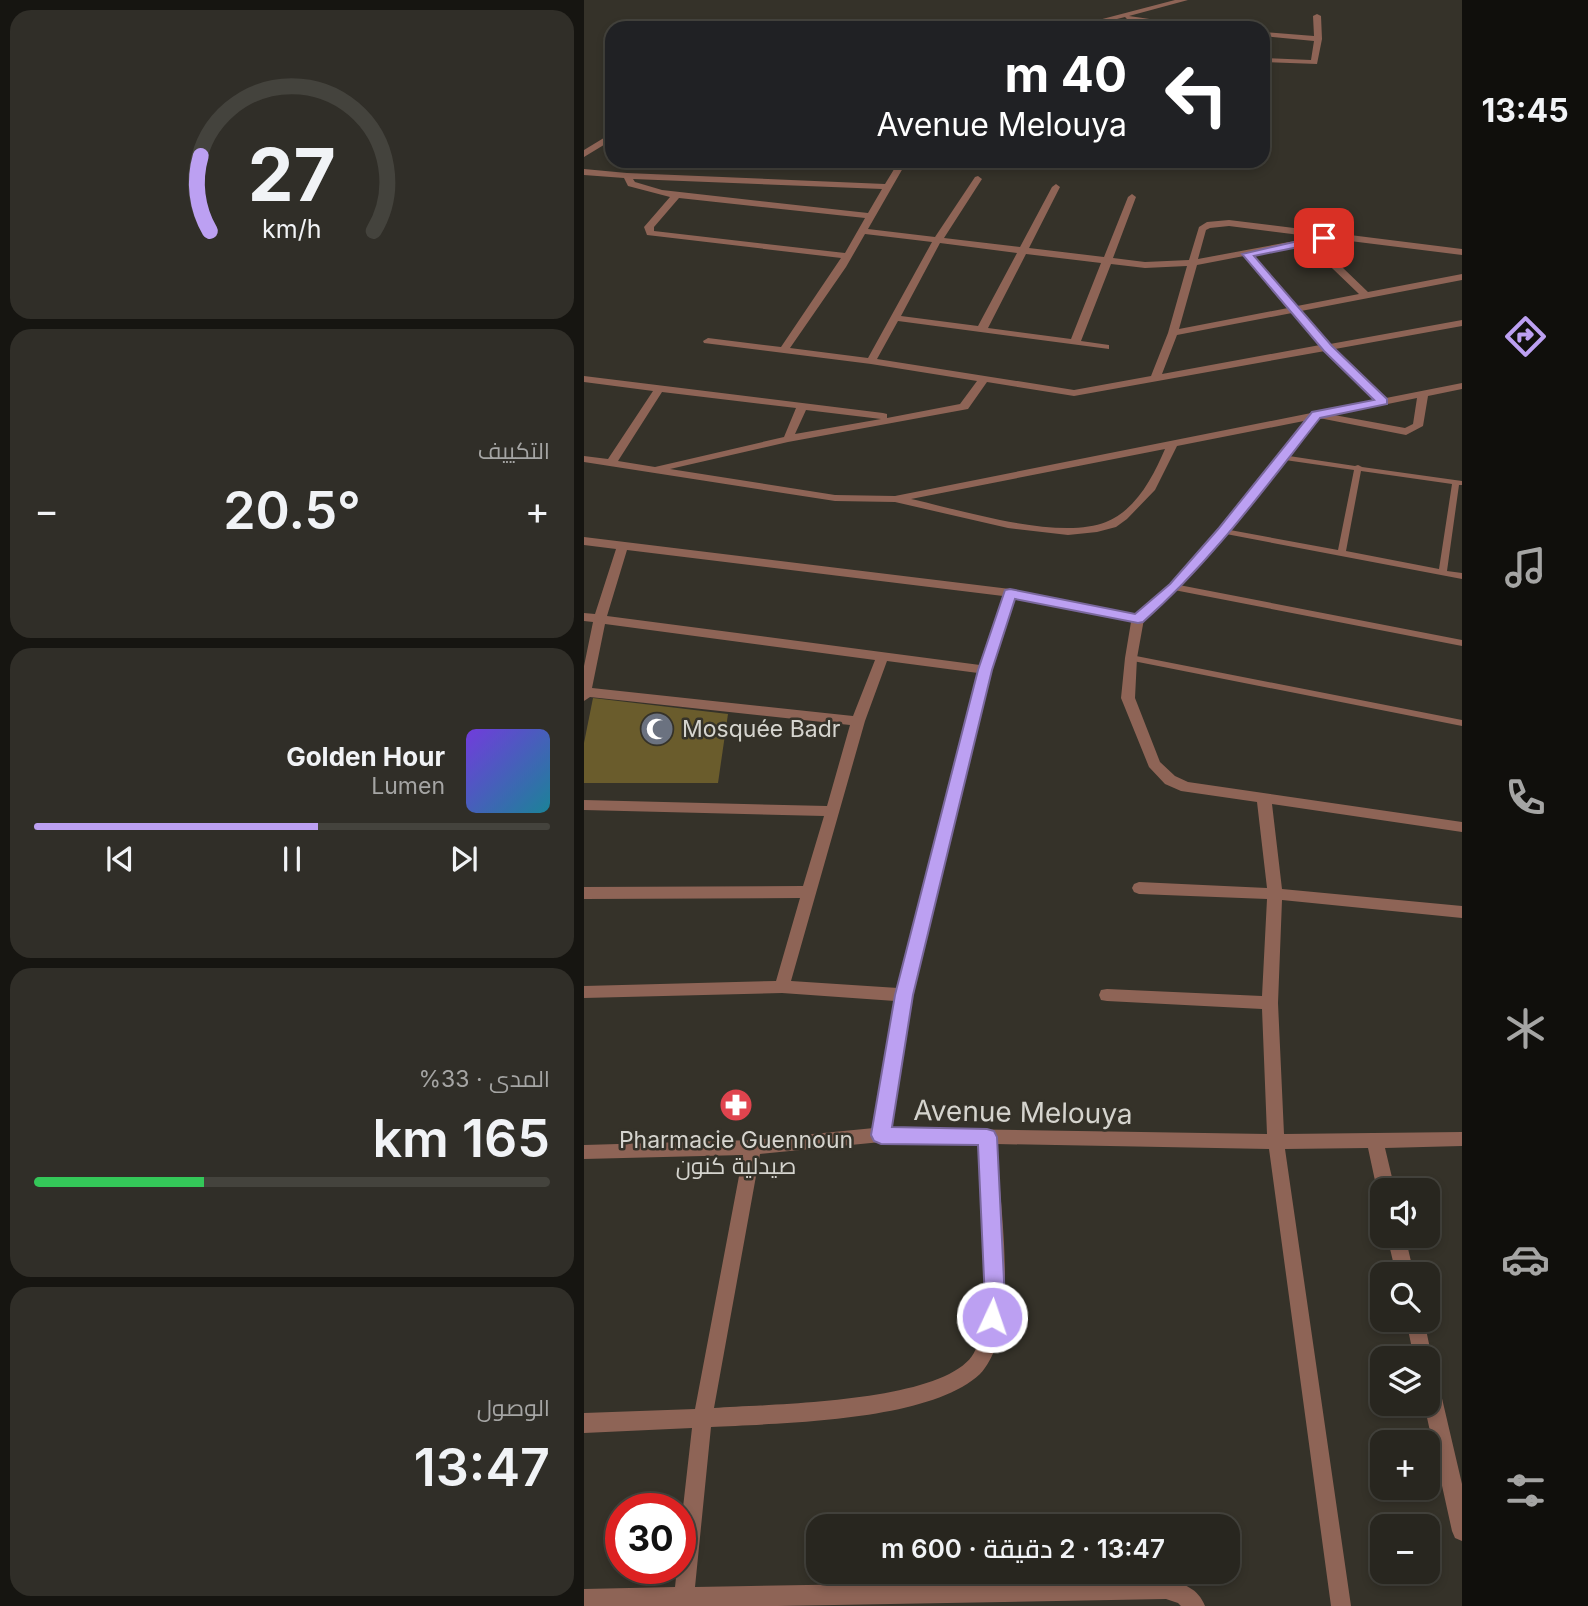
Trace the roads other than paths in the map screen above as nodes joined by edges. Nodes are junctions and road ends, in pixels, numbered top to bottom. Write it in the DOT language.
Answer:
graph roads {
  1 [pos="1184,0"];
  2 [pos="1317,16"];
  3 [pos="1122,17"];
  4 [pos="1104,21"];
  5 [pos="1153,21"];
  6 [pos="1270,35"];
  7 [pos="1318,39"];
  8 [pos="1270,60"];
  9 [pos="605,140"];
  10 [pos="584,154"];
  11 [pos="899,168"];
  12 [pos="584,172"];
  13 [pos="627,176"];
  14 [pos="978,179"];
  15 [pos="886,187"];
  16 [pos="1056,187"];
  17 [pos="676,195"];
  18 [pos="1132,197"];
  19 [pos="868,216"];
  20 [pos="861,231"];
  21 [pos="1339,235"];
  22 [pos="937,241"];
  23 [pos="1310,242"];
  24 [pos="1024,250"];
  25 [pos="1461,253"];
  26 [pos="1247,254"];
  27 [pos="846,256"];
  28 [pos="1108,261"];
  29 [pos="1190,263"];
  30 [pos="1461,277"];
  31 [pos="1366,296"];
  32 [pos="1295,309"];
  33 [pos="896,318"];
  34 [pos="1461,323"];
  35 [pos="982,329"];
  36 [pos="1173,333"];
  37 [pos="708,341"];
  38 [pos="1075,342"];
  39 [pos="1105,347"];
  40 [pos="1328,348"];
  41 [pos="783,351"];
  42 [pos="871,361"];
  43 [pos="1155,378"];
  44 [pos="584,379"];
  45 [pos="984,379"];
  46 [pos="1461,386"];
  47 [pos="659,389"];
  48 [pos="1423,393"];
  49 [pos="1383,401"];
  50 [pos="803,405"];
  51 [pos="1316,415"];
  52 [pos="894,418"];
  53 [pos="788,439"];
  54 [pos="1171,444"];
  55 [pos="1284,458"];
  56 [pos="584,459"];
  57 [pos="611,463"];
  58 [pos="1358,467"];
  59 [pos="652,470"];
  60 [pos="1459,482"];
  61 [pos="895,499"];
  62 [pos="1224,531"];
  63 [pos="584,541"];
  64 [pos="622,545"];
  65 [pos="1341,554"];
  66 [pos="1443,573"];
  67 [pos="1461,576"];
  68 [pos="1174,587"];
  69 [pos="1010,593"];
  70 [pos="584,617"];
  71 [pos="1138,619"];
  72 [pos="600,620"];
  73 [pos="1461,643"];
  74 [pos="883,656"];
  75 [pos="1131,658"];
  76 [pos="985,670"];
  77 [pos="584,693"];
  78 [pos="858,721"];
  79 [pos="1461,723"];
  80 [pos="1264,800"];
  81 [pos="584,805"];
  82 [pos="833,811"];
  83 [pos="1461,827"];
  84 [pos="1139,888"];
  85 [pos="810,891"];
  86 [pos="584,893"];
  87 [pos="1275,894"];
  88 [pos="1461,912"];
  89 [pos="782,987"];
  90 [pos="584,992"];
  91 [pos="904,995"];
  92 [pos="1107,995"];
  93 [pos="1271,1003"];
  94 [pos="881,1135"];
  95 [pos="987,1137"];
  96 [pos="1461,1139"];
  97 [pos="1375,1140"];
  98 [pos="1276,1142"];
  99 [pos="753,1147"];
  100 [pos="584,1152"];
  101 [pos="1383,1178"];
  102 [pos="1436,1416"];
  103 [pos="702,1420"];
  104 [pos="584,1423"];
  105 [pos="1461,1531"];
  106 [pos="584,1599"];
  107 [pos="683,1602"];
  108 [pos="1195,1606"];
  109 [pos="1341,1606"];
  1 -- 3 [label="street"];
  2 -- 7 [label="street"];
  3 -- 4 [label="street"];
  3 -- 5 [label="street"];
  6 -- 7 [label="street"];
  7 -- 8 [label="street"];
  9 -- 10 [label="street"];
  11 -- 15 [label="street"];
  12 -- 13 [label="street"];
  13 -- 15 [label="street"];
  13 -- 17 [label="street"];
  14 -- 22 [label="street"];
  15 -- 19 [label="street"];
  16 -- 24 [label="street"];
  17 -- 19 [label="street"];
  17 -- 27 [label="street"];
  18 -- 28 [label="street"];
  19 -- 20 [label="street"];
  20 -- 22 [label="street"];
  20 -- 27 [label="street"];
  21 -- 23 [label="street"];
  21 -- 25 [label="street"];
  21 -- 29 [label="street"];
  22 -- 24 [label="street"];
  22 -- 33 [label="street"];
  23 -- 26 [label="street"];
  23 -- 31 [label="street"];
  24 -- 28 [label="street"];
  24 -- 35 [label="street"];
  26 -- 29 [label="street"];
  26 -- 32 [label="street"];
  27 -- 41 [label="street"];
  28 -- 29 [label="street"];
  28 -- 38 [label="street"];
  29 -- 36 [label="street"];
  30 -- 31 [label="street"];
  31 -- 32 [label="street"];
  32 -- 36 [label="street"];
  32 -- 40 [label="street"];
  33 -- 35 [label="street"];
  33 -- 42 [label="street"];
  34 -- 40 [label="street"];
  35 -- 38 [label="street"];
  36 -- 43 [label="street"];
  37 -- 41 [label="street"];
  38 -- 39 [label="street"];
  40 -- 43 [label="street"];
  40 -- 49 [label="street"];
  41 -- 42 [label="street"];
  42 -- 45 [label="street"];
  43 -- 45 [label="street"];
  44 -- 47 [label="street"];
  45 -- 52 [label="street"];
  46 -- 48 [label="street"];
  47 -- 50 [label="street"];
  47 -- 57 [label="street"];
  48 -- 49 [label="street"];
  48 -- 51 [label="street"];
  49 -- 51 [label="street"];
  50 -- 52 [label="street"];
  50 -- 53 [label="street"];
  51 -- 54 [label="street"];
  51 -- 55 [label="lane"];
  52 -- 53 [label="street"];
  53 -- 59 [label="street"];
  54 -- 61 [label="street"];
  54 -- 61 [label="street"];
  55 -- 58 [label="lane"];
  55 -- 62 [label="lane"];
  56 -- 57 [label="street"];
  57 -- 59 [label="street"];
  58 -- 60 [label="lane"];
  58 -- 65 [label="lane"];
  59 -- 61 [label="street"];
  60 -- 66 [label="lane"];
  62 -- 65 [label="lane"];
  62 -- 68 [label="lane"];
  63 -- 64 [label="street"];
  64 -- 69 [label="street"];
  64 -- 72 [label="street"];
  65 -- 66 [label="lane"];
  66 -- 67 [label="lane"];
  68 -- 71 [label="lane"];
  68 -- 73 [label="lane"];
  69 -- 71 [label="street"];
  69 -- 76 [label="street"];
  70 -- 72 [label="street"];
  71 -- 75 [label="street"];
  72 -- 74 [label="street"];
  72 -- 77 [label="street"];
  74 -- 76 [label="street"];
  74 -- 78 [label="street"];
  75 -- 79 [label="lane"];
  75 -- 80 [label="street"];
  76 -- 91 [label="street"];
  77 -- 78 [label="street"];
  78 -- 82 [label="street"];
  80 -- 83 [label="street"];
  80 -- 87 [label="street"];
  81 -- 82 [label="street"];
  82 -- 85 [label="street"];
  84 -- 87 [label="street"];
  85 -- 86 [label="street"];
  85 -- 89 [label="street"];
  87 -- 88 [label="street"];
  87 -- 93 [label="street"];
  89 -- 90 [label="street"];
  89 -- 91 [label="street"];
  91 -- 94 [label="street"];
  92 -- 93 [label="street"];
  93 -- 98 [label="street"];
  94 -- 95 [label="street, Avenue Melouya"];
  94 -- 99 [label="street, Avenue Melouya"];
  95 -- 98 [label="street, Avenue Melouya"];
  95 -- 103 [label="street"];
  96 -- 97 [label="street, Avenue Melouya"];
  97 -- 98 [label="street, Avenue Melouya"];
  97 -- 101 [label="street"];
  98 -- 109 [label="street"];
  99 -- 100 [label="street, Avenue Melouya"];
  99 -- 103 [label="street"];
  102 -- 105 [label="street"];
  103 -- 104 [label="street"];
  103 -- 107 [label="street"];
  106 -- 107 [label="street"];
  107 -- 108 [label="street"];
}
